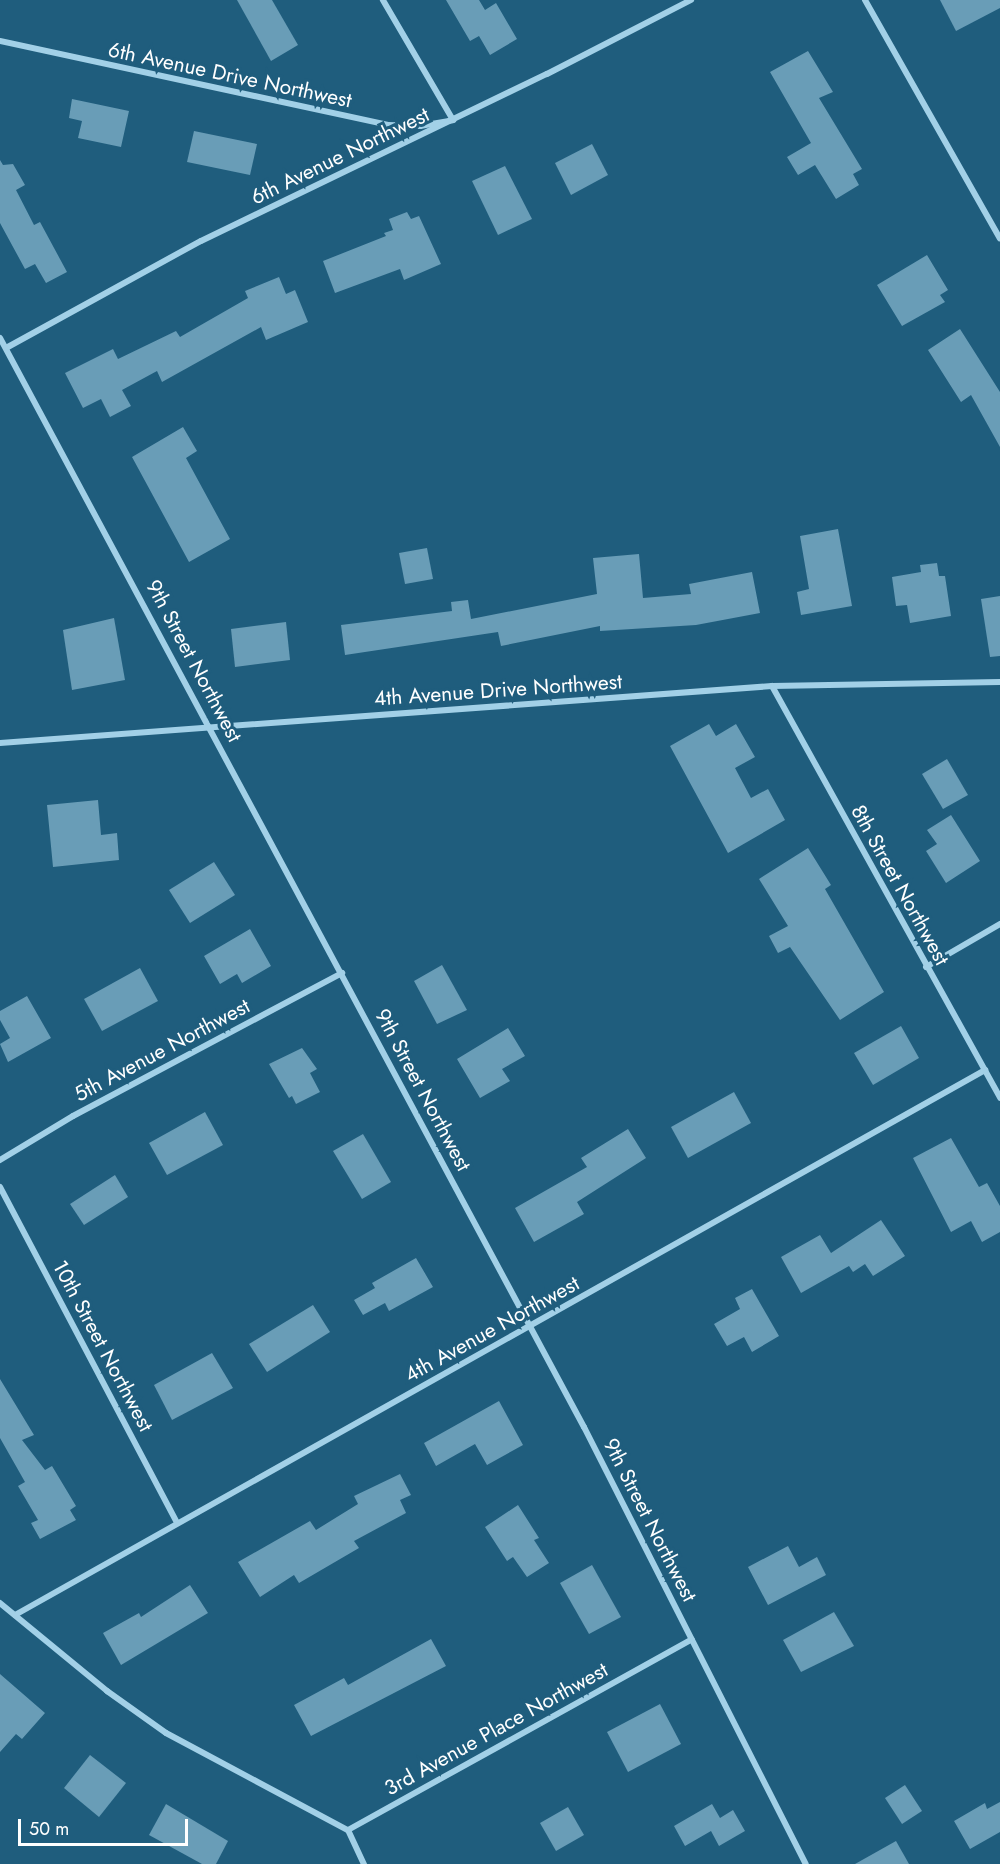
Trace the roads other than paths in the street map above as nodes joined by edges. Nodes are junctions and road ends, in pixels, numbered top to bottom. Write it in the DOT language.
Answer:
graph roads {
  1 [pos="383,0"];
  2 [pos="691,0"];
  3 [pos="865,0"];
  4 [pos="0,41"];
  5 [pos="453,120"];
  6 [pos="1000,239"];
  7 [pos="0,338"];
  8 [pos="6,348"];
  9 [pos="1000,682"];
  10 [pos="772,686"];
  11 [pos="212,729"];
  12 [pos="0,743"];
  13 [pos="1000,924"];
  14 [pos="926,967"];
  15 [pos="342,973"];
  16 [pos="985,1070"];
  17 [pos="1000,1098"];
  18 [pos="0,1160"];
  19 [pos="0,1186"];
  20 [pos="531,1328"];
  21 [pos="176,1521"];
  22 [pos="0,1603"];
  23 [pos="15,1615"];
  24 [pos="692,1639"];
  25 [pos="348,1830"];
  26 [pos="364,1864"];
  27 [pos="806,1864"];
  1 -- 5 [label="street"];
  2 -- 5 [label="street, 6th Avenue Northwest"];
  3 -- 6 [label="street"];
  4 -- 5 [label="street, 6th Avenue Drive Northwest"];
  5 -- 8 [label="street, 6th Avenue Northwest"];
  7 -- 8 [label="street, 9th Street Northwest"];
  8 -- 11 [label="street, 9th Street Northwest"];
  9 -- 10 [label="street, 4th Avenue Drive Northwest"];
  10 -- 11 [label="street, 4th Avenue Drive Northwest"];
  10 -- 14 [label="street, 8th Street Northwest"];
  11 -- 12 [label="street, 4th Avenue Drive Northwest"];
  11 -- 15 [label="street, 9th Street Northwest"];
  13 -- 14 [label="street"];
  14 -- 16 [label="street, 8th Street Northwest"];
  15 -- 18 [label="street, 5th Avenue Northwest"];
  15 -- 20 [label="street, 9th Street Northwest"];
  16 -- 17 [label="street, 8th Street Northwest"];
  16 -- 20 [label="street, 4th Avenue Northwest"];
  19 -- 21 [label="street, 10th Street Northwest"];
  20 -- 21 [label="street, 4th Avenue Northwest"];
  20 -- 24 [label="street, 9th Street Northwest"];
  21 -- 23 [label="street, 4th Avenue Northwest"];
  22 -- 23 [label="street"];
  23 -- 25 [label="street"];
  24 -- 25 [label="street, 3rd Avenue Place Northwest"];
  24 -- 27 [label="street, 9th Street Northwest"];
  25 -- 26 [label="street"];
}
